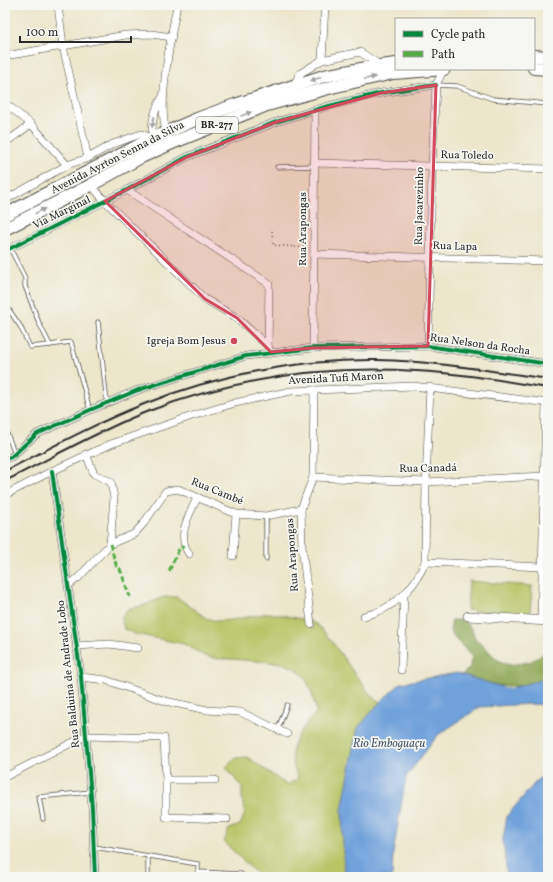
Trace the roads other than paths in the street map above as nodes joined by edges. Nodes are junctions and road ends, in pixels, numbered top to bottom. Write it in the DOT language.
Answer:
graph roads {
  1 [pos="58,5"];
  2 [pos="177,5"];
  3 [pos="325,5"];
  4 [pos="172,37"];
  5 [pos="63,46"];
  6 [pos="5,56"];
  7 [pos="535,56"];
  8 [pos="548,57"];
  9 [pos="322,60"];
  10 [pos="395,64"];
  11 [pos="380,66"];
  12 [pos="535,68"];
  13 [pos="548,69"];
  14 [pos="431,70"];
  15 [pos="444,70"];
  16 [pos="293,86"];
  17 [pos="436,86"];
  18 [pos="163,95"];
  19 [pos="5,102"];
  20 [pos="548,104"];
  21 [pos="315,110"];
  22 [pos="31,124"];
  23 [pos="169,138"];
  24 [pos="5,144"];
  25 [pos="156,144"];
  26 [pos="88,158"];
  27 [pos="314,164"];
  28 [pos="67,166"];
  29 [pos="432,166"];
  30 [pos="277,167"];
  31 [pos="548,169"];
  32 [pos="91,185"];
  33 [pos="127,190"];
  34 [pos="5,200"];
  35 [pos="105,201"];
  36 [pos="5,215"];
  37 [pos="5,229"];
  38 [pos="8,250"];
  39 [pos="314,251"];
  40 [pos="430,257"];
  41 [pos="548,261"];
  42 [pos="5,304"];
  43 [pos="98,322"];
  44 [pos="50,345"];
  45 [pos="428,346"];
  46 [pos="313,348"];
  47 [pos="270,349"];
  48 [pos="548,364"];
  49 [pos="430,387"];
  50 [pos="314,390"];
  51 [pos="107,403"];
  52 [pos="547,403"];
  53 [pos="90,410"];
  54 [pos="5,429"];
  55 [pos="15,454"];
  56 [pos="86,454"];
  57 [pos="5,459"];
  58 [pos="52,471"];
  59 [pos="544,476"];
  60 [pos="313,477"];
  61 [pos="426,482"];
  62 [pos="5,495"];
  63 [pos="197,498"];
  64 [pos="301,509"];
  65 [pos="236,514"];
  66 [pos="266,516"];
  67 [pos="110,544"];
  68 [pos="189,554"];
  69 [pos="233,556"];
  70 [pos="266,559"];
  71 [pos="425,562"];
  72 [pos="542,566"];
  73 [pos="69,585"];
  74 [pos="404,595"];
  75 [pos="364,616"];
  76 [pos="468,616"];
  77 [pos="544,621"];
  78 [pos="311,624"];
  79 [pos="76,646"];
  80 [pos="138,648"];
  81 [pos="402,670"];
  82 [pos="81,677"];
  83 [pos="287,705"];
  84 [pos="278,729"];
  85 [pos="286,734"];
  86 [pos="85,736"];
  87 [pos="5,778"];
  88 [pos="166,780"];
  89 [pos="215,780"];
  90 [pos="91,792"];
  91 [pos="43,819"];
  92 [pos="227,819"];
  93 [pos="94,847"];
  94 [pos="148,856"];
  95 [pos="241,874"];
  96 [pos="94,877"];
  97 [pos="148,877"];
  1 -- 5 [label="street"];
  2 -- 4 [label="street"];
  3 -- 9 [label="street"];
  4 -- 5 [label="street"];
  4 -- 18 [label="street"];
  5 -- 6 [label="street"];
  5 -- 26 [label="street"];
  7 -- 8 [label="highway"];
  9 -- 11 [label="street"];
  9 -- 16 [label="street"];
  10 -- 11 [label="highway, Avenida Ayrton Senna da Silva / BR-277"];
  11 -- 16 [label="highway, Avenida Ayrton Senna da Silva / BR-277, one-way"];
  12 -- 13 [label="highway"];
  23 -- 14 [label="highway, Avenida Ayrton Senna da Silva / BR-277, one-way"];
  15 -- 17 [label="street, Rua Jacarezinho"];
  16 -- 23 [label="highway, Avenida Ayrton Senna da Silva / BR-277"];
  17 -- 20 [label="lane"];
  17 -- 21 [label="street, Via Marginal"];
  17 -- 29 [label="street, Rua Jacarezinho"];
  18 -- 23 [label="street"];
  18 -- 25 [label="street, one-way"];
  19 -- 22 [label="street"];
  21 -- 27 [label="street, Rua Arapongas"];
  21 -- 33 [label="street, Via Marginal"];
  22 -- 24 [label="street"];
  22 -- 28 [label="street"];
  23 -- 25 [label="highway, Avenida Ayrton Senna da Silva / BR-277"];
  25 -- 26 [label="street"];
  25 -- 32 [label="highway, Avenida Ayrton Senna da Silva / BR-277"];
  25 -- 36 [label="highway, Avenida Ayrton Senna da Silva / BR-277"];
  26 -- 28 [label="street"];
  27 -- 29 [label="street, Rua Toledo"];
  27 -- 30 [label="lane"];
  27 -- 39 [label="street, Rua Arapongas"];
  28 -- 34 [label="street"];
  29 -- 31 [label="street, Rua Toledo"];
  29 -- 40 [label="street, Rua Jacarezinho"];
  32 -- 35 [label="street"];
  37 -- 32 [label="highway, Avenida Ayrton Senna da Silva / BR-277, one-way"];
  33 -- 35 [label="street, Via Marginal"];
  33 -- 47 [label="street"];
  35 -- 38 [label="street, Via Marginal"];
  35 -- 47 [label="street"];
  38 -- 44 [label="lane"];
  39 -- 40 [label="street, Rua Lapa"];
  39 -- 46 [label="street, Rua Arapongas"];
  40 -- 41 [label="street, Rua Lapa"];
  40 -- 45 [label="street, Rua Jacarezinho"];
  42 -- 44 [label="lane"];
  43 -- 51 [label="lane"];
  44 -- 53 [label="lane"];
  45 -- 46 [label="street, Rua Nelson da Rocha"];
  45 -- 48 [label="street, Rua Nelson da Rocha"];
  46 -- 47 [label="street, Rua Nelson da Rocha"];
  47 -- 51 [label="street, Rua Nelson da Rocha"];
  49 -- 50 [label="street, Avenida Tufi Maron"];
  49 -- 52 [label="street, Avenida Tufi Maron"];
  49 -- 61 [label="street"];
  50 -- 56 [label="street, Avenida Tufi Maron"];
  50 -- 60 [label="street, Rua Arapongas"];
  51 -- 53 [label="street, Rua Nelson da Rocha"];
  52 -- 59 [label="street"];
  53 -- 55 [label="street, Rua Nelson da Rocha"];
  54 -- 55 [label="lane"];
  55 -- 57 [label="street, Rua Nelson da Rocha"];
  56 -- 58 [label="street, Avenida Tufi Maron"];
  56 -- 67 [label="street"];
  58 -- 62 [label="street, Avenida Tufi Maron"];
  58 -- 73 [label="street, Rua Balduina de Andrade Lobo"];
  59 -- 61 [label="street, Rua Canadá"];
  59 -- 72 [label="street"];
  60 -- 61 [label="street, Rua Canadá"];
  60 -- 64 [label="street, Rua Arapongas"];
  61 -- 71 [label="street"];
  63 -- 65 [label="street, Rua Cambé"];
  63 -- 67 [label="street, Rua Cambé"];
  63 -- 68 [label="street"];
  64 -- 66 [label="street, Rua Cambé"];
  64 -- 78 [label="street, Rua Arapongas"];
  65 -- 66 [label="street, Rua Cambé"];
  65 -- 69 [label="street"];
  66 -- 70 [label="lane"];
  67 -- 73 [label="street, Rua Cambé"];
  71 -- 72 [label="street"];
  71 -- 74 [label="street"];
  72 -- 77 [label="street"];
  73 -- 79 [label="street, Rua Balduina de Andrade Lobo"];
  74 -- 75 [label="street"];
  74 -- 81 [label="street"];
  76 -- 77 [label="street"];
  79 -- 80 [label="street"];
  79 -- 82 [label="street, Rua Balduina de Andrade Lobo"];
  82 -- 84 [label="street"];
  82 -- 86 [label="street, Rua Balduina de Andrade Lobo"];
  83 -- 84 [label="lane"];
  84 -- 85 [label="street"];
  86 -- 87 [label="street"];
  86 -- 88 [label="street"];
  86 -- 90 [label="street, Rua Balduina de Andrade Lobo"];
  88 -- 89 [label="street"];
  88 -- 92 [label="street"];
  90 -- 91 [label="lane"];
  90 -- 93 [label="street, Rua Balduina de Andrade Lobo"];
  93 -- 94 [label="lane"];
  93 -- 96 [label="street, Rua Balduina de Andrade Lobo"];
  94 -- 95 [label="lane"];
  94 -- 97 [label="lane"];
}
